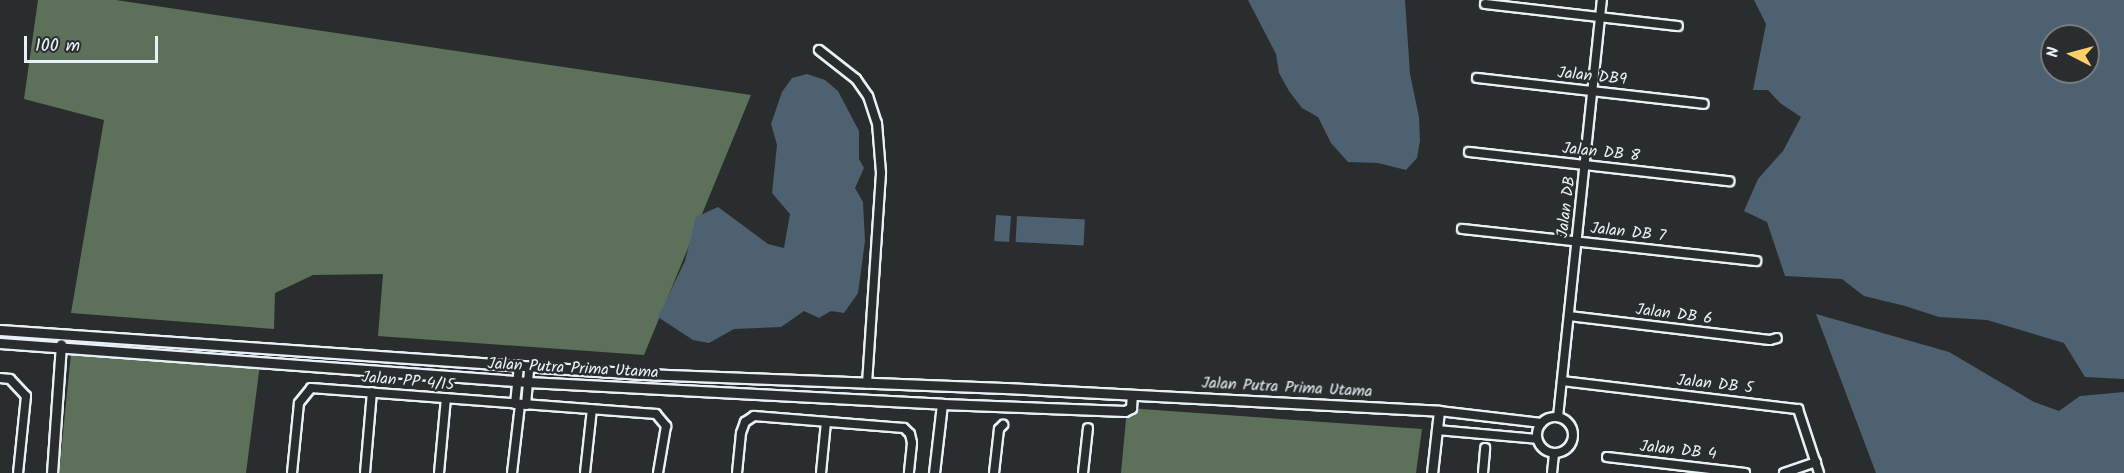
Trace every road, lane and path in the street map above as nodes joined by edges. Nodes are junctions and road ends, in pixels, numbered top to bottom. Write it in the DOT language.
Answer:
graph roads {
  1 [pos="1602,0"];
  2 [pos="1485,4"];
  3 [pos="1601,16"];
  4 [pos="1678,26"];
  5 [pos="819,50"];
  6 [pos="1477,78"];
  7 [pos="1593,91"];
  8 [pos="1704,104"];
  9 [pos="1469,152"];
  10 [pos="1585,165"];
  11 [pos="1729,181"];
  12 [pos="1462,229"];
  13 [pos="1576,241"];
  14 [pos="1756,261"];
  15 [pos="1569,316"];
  16 [pos="0,330"];
  17 [pos="61,336"];
  18 [pos="1777,338"];
  19 [pos="0,343"];
  20 [pos="61,348"];
  21 [pos="519,366"];
  22 [pos="530,367"];
  23 [pos="0,378"];
  24 [pos="517,381"];
  25 [pos="1562,381"];
  26 [pos="528,382"];
  27 [pos="867,384"];
  28 [pos="372,392"];
  29 [pos="1132,394"];
  30 [pos="446,398"];
  31 [pos="942,404"];
  32 [pos="520,405"];
  33 [pos="592,409"];
  34 [pos="1439,411"];
  35 [pos="1558,417"];
  36 [pos="826,422"];
  37 [pos="1541,423"];
  38 [pos="1003,426"];
  39 [pos="1088,429"];
  40 [pos="1437,430"];
  41 [pos="1537,439"];
  42 [pos="1485,448"];
  43 [pos="1554,454"];
  44 [pos="1607,457"];
  45 [pos="1815,462"];
  46 [pos="18,473"];
  47 [pos="52,473"];
  48 [pos="292,473"];
  49 [pos="365,473"];
  50 [pos="438,473"];
  51 [pos="512,473"];
  52 [pos="585,473"];
  53 [pos="658,473"];
  54 [pos="737,473"];
  55 [pos="821,473"];
  56 [pos="909,473"];
  57 [pos="934,473"];
  58 [pos="994,473"];
  59 [pos="1083,473"];
  60 [pos="1432,473"];
  61 [pos="1483,473"];
  62 [pos="1552,473"];
  63 [pos="1745,473"];
  64 [pos="1784,473"];
  65 [pos="1819,473"];
  1 -- 3 [label="street, Jalan DB"];
  2 -- 3 [label="street"];
  3 -- 4 [label="street"];
  3 -- 7 [label="street, Jalan DB"];
  5 -- 27 [label="street"];
  6 -- 7 [label="street, Jalan DB9"];
  7 -- 8 [label="street, Jalan DB9"];
  7 -- 10 [label="street, Jalan DB"];
  9 -- 10 [label="street, Jalan DB 8"];
  10 -- 11 [label="street, Jalan DB 8"];
  10 -- 13 [label="street, Jalan DB"];
  12 -- 13 [label="street, Jalan DB 7"];
  13 -- 14 [label="street, Jalan DB 7"];
  13 -- 15 [label="street, Jalan DB"];
  15 -- 18 [label="street, Jalan DB 6"];
  15 -- 25 [label="street, Jalan DB"];
  16 -- 17 [label="street, Jalan Putra Prima Utama"];
  17 -- 20 [label="street"];
  17 -- 21 [label="street, Jalan Putra Prima Utama"];
  19 -- 20 [label="street, Jalan Putra Prima Utama"];
  20 -- 24 [label="street, Jalan Putra Prima Utama"];
  20 -- 47 [label="street"];
  21 -- 22 [label="street, Jalan Putra Prima Utama"];
  21 -- 24 [label="street"];
  22 -- 26 [label="street"];
  22 -- 27 [label="street, Jalan Putra Prima Utama"];
  23 -- 46 [label="street"];
  24 -- 26 [label="street, Jalan Putra Prima Utama"];
  24 -- 32 [label="street"];
  25 -- 35 [label="street, Jalan DB"];
  25 -- 45 [label="street, Jalan DB 5"];
  26 -- 31 [label="street, Jalan Putra Prima Utama"];
  26 -- 32 [label="street"];
  27 -- 29 [label="street, Jalan Putra Prima Utama"];
  28 -- 30 [label="street, Jalan PP 4/15"];
  28 -- 48 [label="street, Jalan PP 4/15"];
  28 -- 49 [label="street"];
  29 -- 31 [label="street, Jalan Putra Prima Utama"];
  29 -- 34 [label="street, Jalan Putra Prima Utama"];
  30 -- 32 [label="street, Jalan PP 4/15"];
  30 -- 50 [label="street"];
  31 -- 57 [label="street"];
  32 -- 33 [label="street, Jalan PP 4/15"];
  32 -- 51 [label="street"];
  33 -- 52 [label="street"];
  33 -- 53 [label="street, Jalan PP 4/15"];
  34 -- 37 [label="street"];
  34 -- 40 [label="street"];
  35 -- 37 [label="street"];
  35 -- 43 [label="street"];
  36 -- 54 [label="street"];
  36 -- 55 [label="street"];
  36 -- 56 [label="street"];
  37 -- 41 [label="street"];
  38 -- 58 [label="street"];
  39 -- 59 [label="street"];
  40 -- 41 [label="street"];
  40 -- 60 [label="street"];
  41 -- 43 [label="street"];
  42 -- 61 [label="street"];
  43 -- 62 [label="street"];
  44 -- 63 [label="street, Jalan DB 4"];
  45 -- 64 [label="street"];
  45 -- 65 [label="street, Jalan DB 5"];
}
